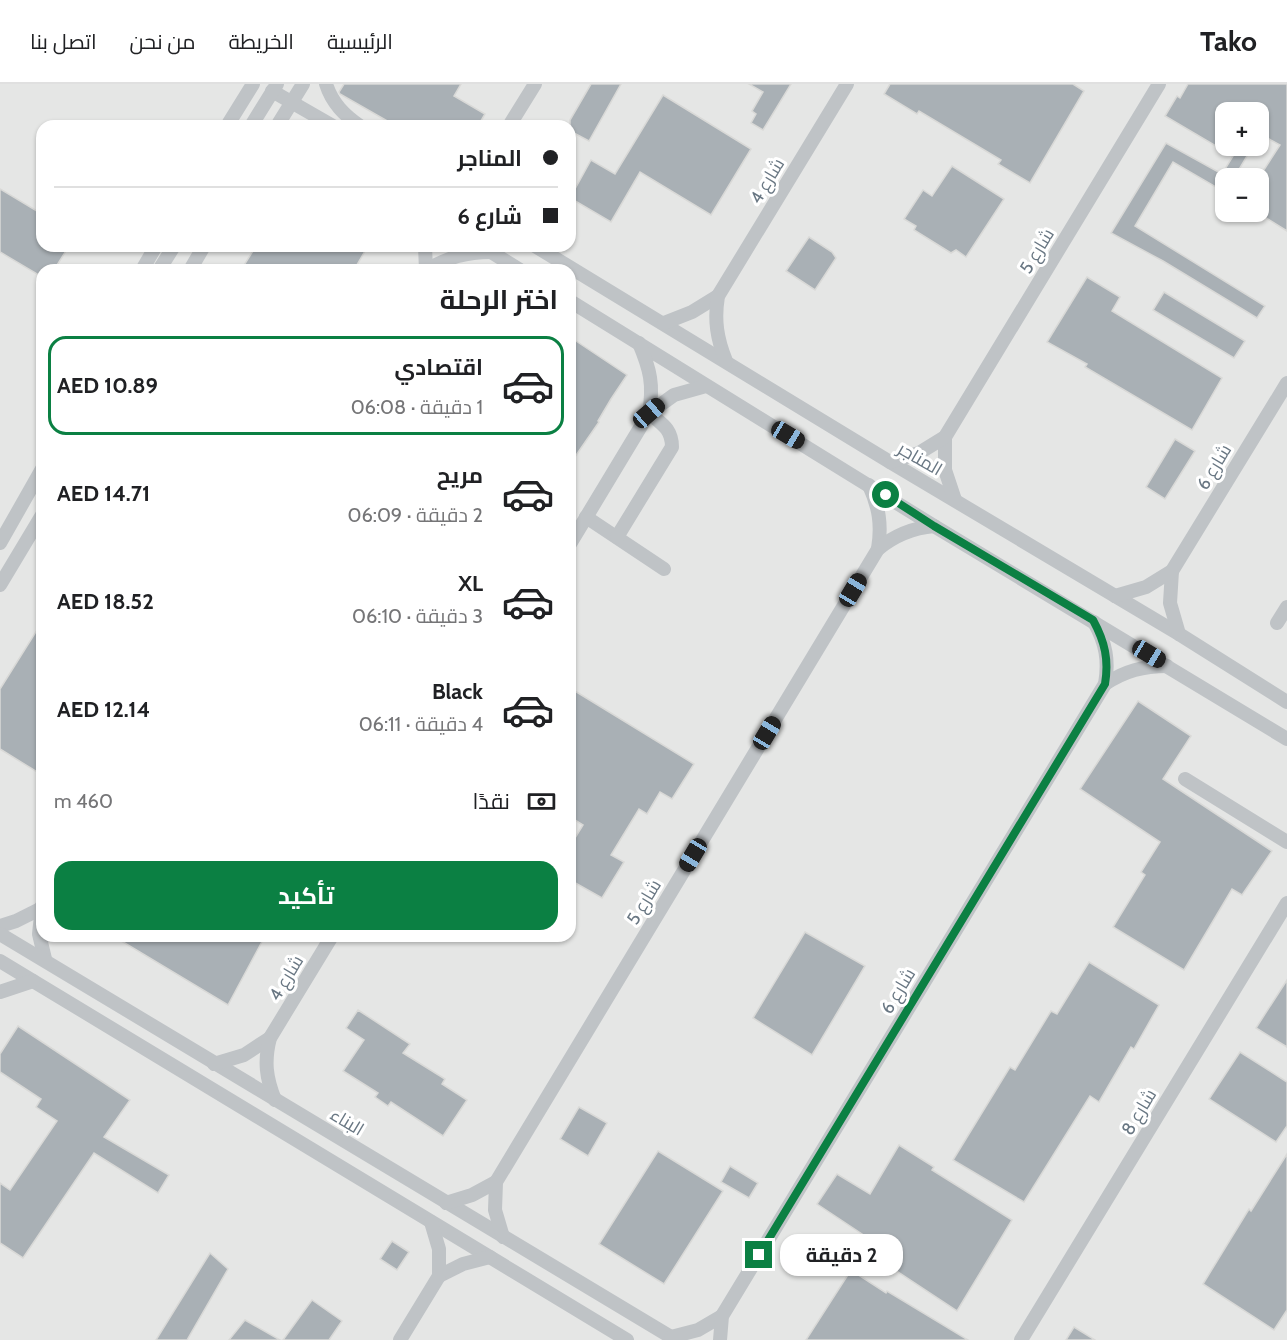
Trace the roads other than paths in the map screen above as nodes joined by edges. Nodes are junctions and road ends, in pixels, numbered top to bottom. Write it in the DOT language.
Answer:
graph roads {
  1 [pos="253,84"];
  2 [pos="303,84"];
  3 [pos="326,84"];
  4 [pos="535,84"];
  5 [pos="847,84"];
  6 [pos="1159,84"];
  7 [pos="274,88"];
  8 [pos="291,102"];
  9 [pos="261,111"];
  10 [pos="231,120"];
  11 [pos="255,120"];
  12 [pos="274,120"];
  13 [pos="283,120"];
  14 [pos="322,120"];
  15 [pos="353,120"];
  16 [pos="513,120"];
  17 [pos="474,252"];
  18 [pos="491,252"];
  19 [pos="545,252"];
  20 [pos="439,264"];
  21 [pos="510,264"];
  22 [pos="565,264"];
  23 [pos="576,270"];
  24 [pos="718,297"];
  25 [pos="576,305"];
  26 [pos="664,323"];
  27 [pos="639,343"];
  28 [pos="726,362"];
  29 [pos="1287,383"];
  30 [pos="706,386"];
  31 [pos="649,413"];
  32 [pos="945,437"];
  33 [pos="890,462"];
  34 [pos="36,478"];
  35 [pos="869,485"];
  36 [pos="955,500"];
  37 [pos="586,517"];
  38 [pos="5,524"];
  39 [pos="36,525"];
  40 [pos="934,526"];
  41 [pos="576,534"];
  42 [pos="617,537"];
  43 [pos="0,543"];
  44 [pos="878,549"];
  45 [pos="664,569"];
  46 [pos="1172,571"];
  47 [pos="0,585"];
  48 [pos="1115,596"];
  49 [pos="1287,607"];
  50 [pos="1093,620"];
  51 [pos="1277,623"];
  52 [pos="1179,634"];
  53 [pos="1168,666"];
  54 [pos="1105,684"];
  55 [pos="1287,702"];
  56 [pos="1287,739"];
  57 [pos="1185,779"];
  58 [pos="1287,842"];
  59 [pos="1287,903"];
  60 [pos="36,910"];
  61 [pos="0,926"];
  62 [pos="0,934"];
  63 [pos="41,942"];
  64 [pos="328,942"];
  65 [pos="45,959"];
  66 [pos="0,961"];
  67 [pos="33,981"];
  68 [pos="0,992"];
  69 [pos="270,1038"];
  70 [pos="214,1064"];
  71 [pos="275,1100"];
  72 [pos="496,1182"];
  73 [pos="446,1203"];
  74 [pos="431,1222"];
  75 [pos="503,1236"];
  76 [pos="490,1257"];
  77 [pos="439,1276"];
  78 [pos="722,1316"];
  79 [pos="674,1339"];
  80 [pos="400,1340"];
  81 [pos="627,1340"];
  82 [pos="720,1340"];
  83 [pos="1022,1340"];
  1 -- 10 [label="street"];
  2 -- 8 [label="street"];
  3 -- 15 [label="street"];
  4 -- 16 [label="street"];
  5 -- 24 [label="street, شارع 4"];
  6 -- 32 [label="street, شارع 5"];
  7 -- 8 [label="street"];
  7 -- 9 [label="street"];
  8 -- 13 [label="street"];
  8 -- 14 [label="street"];
  9 -- 11 [label="street"];
  9 -- 12 [label="street"];
  17 -- 20 [label="street"];
  18 -- 21 [label="street"];
  19 -- 22 [label="street, المناجر"];
  23 -- 26 [label="street, المناجر"];
  24 -- 26 [label="street, شارع 4"];
  24 -- 28 [label="street, شارع 4"];
  25 -- 27 [label="street"];
  26 -- 28 [label="street, المناجر"];
  27 -- 30 [label="street"];
  27 -- 31 [label="street"];
  28 -- 33 [label="street, المناجر"];
  29 -- 46 [label="street, شارع 6"];
  30 -- 31 [label="street"];
  30 -- 35 [label="street"];
  31 -- 37 [label="street"];
  31 -- 42 [label="street"];
  32 -- 33 [label="street, شارع 5"];
  32 -- 36 [label="street"];
  33 -- 36 [label="street, المناجر"];
  34 -- 38 [label="street"];
  35 -- 40 [label="street"];
  35 -- 44 [label="street, شارع 5"];
  36 -- 48 [label="street, المناجر"];
  37 -- 41 [label="street"];
  37 -- 42 [label="street"];
  38 -- 43 [label="street"];
  39 -- 47 [label="street"];
  40 -- 44 [label="street, شارع 5"];
  40 -- 50 [label="street"];
  42 -- 45 [label="street"];
  44 -- 72 [label="street, شارع 5"];
  46 -- 48 [label="street, شارع 6"];
  46 -- 52 [label="street, شارع 6"];
  48 -- 52 [label="street, المناجر"];
  49 -- 51 [label="street"];
  50 -- 53 [label="street"];
  50 -- 54 [label="street, شارع 6"];
  52 -- 55 [label="street, المناجر"];
  53 -- 54 [label="street"];
  53 -- 56 [label="street"];
  54 -- 78 [label="street, شارع 6"];
  57 -- 58 [label="street"];
  59 -- 83 [label="street, شارع 8"];
  60 -- 61 [label="street"];
  62 -- 65 [label="street, البناء"];
  63 -- 65 [label="street"];
  64 -- 69 [label="street, شارع 4"];
  65 -- 70 [label="street, البناء"];
  66 -- 67 [label="street"];
  67 -- 68 [label="street"];
  67 -- 74 [label="street"];
  69 -- 70 [label="street, شارع 4"];
  69 -- 71 [label="street, شارع 4"];
  70 -- 71 [label="street, البناء"];
  71 -- 73 [label="street, البناء"];
  72 -- 73 [label="street"];
  72 -- 75 [label="street"];
  73 -- 75 [label="street, البناء"];
  74 -- 76 [label="street"];
  74 -- 77 [label="street"];
  75 -- 79 [label="street, البناء"];
  76 -- 77 [label="street"];
  76 -- 81 [label="street"];
  77 -- 80 [label="street"];
  78 -- 79 [label="street, شارع 6"];
  78 -- 82 [label="street, شارع 6"];
}
